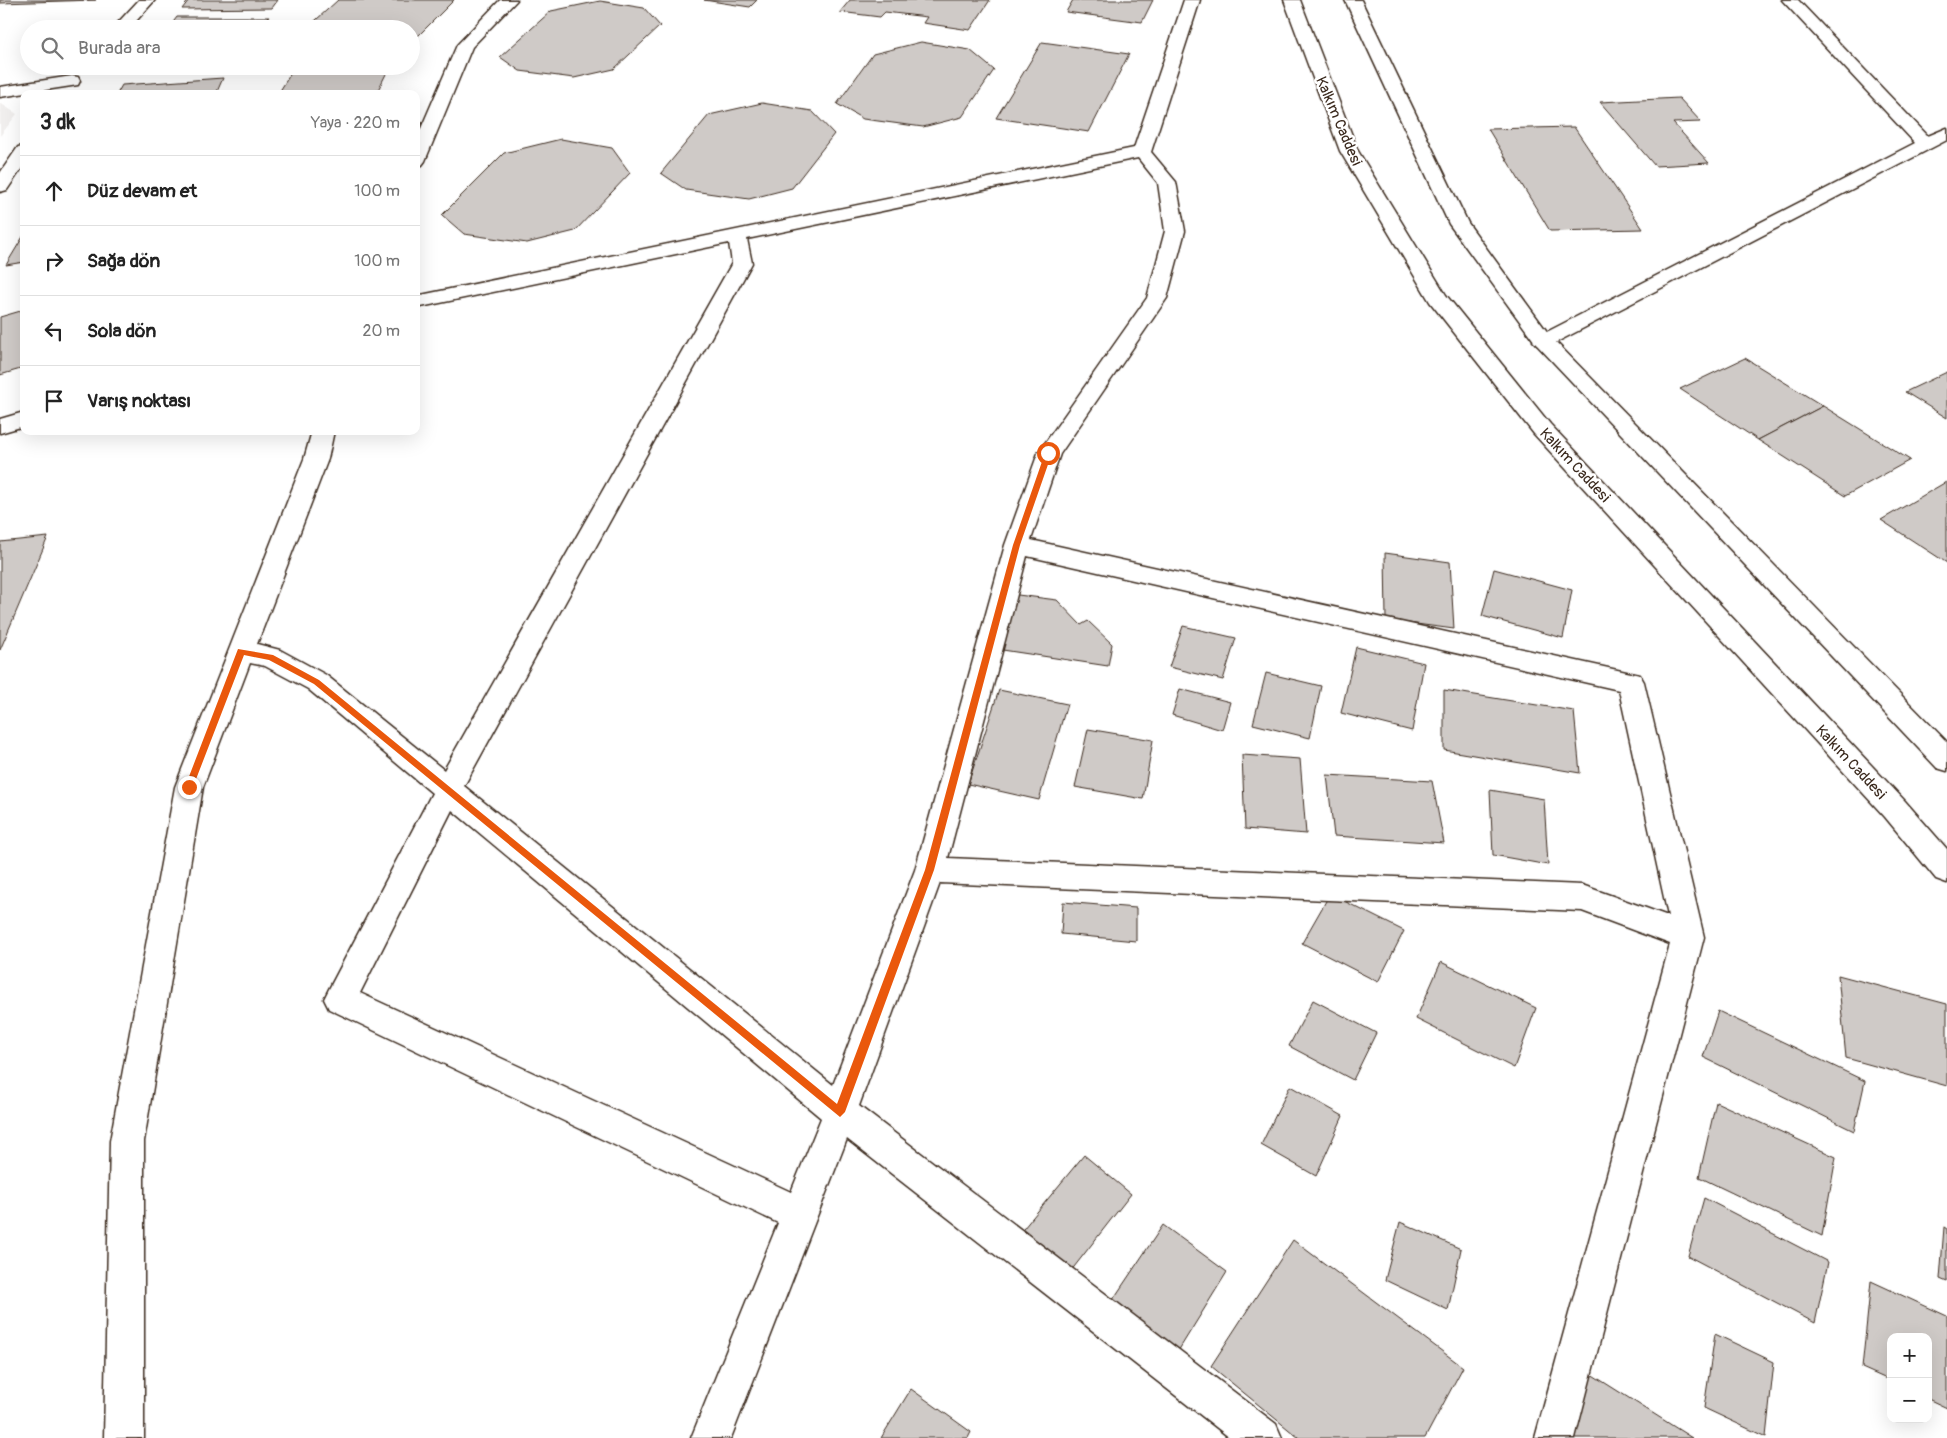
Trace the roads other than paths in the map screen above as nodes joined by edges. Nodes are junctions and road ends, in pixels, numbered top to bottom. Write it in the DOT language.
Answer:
graph roads {
  1 [pos="147,0"];
  2 [pos="510,0"];
  3 [pos="1192,0"];
  4 [pos="1292,0"];
  5 [pos="1353,0"];
  6 [pos="1790,0"];
  7 [pos="128,20"];
  8 [pos="72,82"];
  9 [pos="0,92"];
  10 [pos="1947,133"];
  11 [pos="1927,145"];
  12 [pos="420,152"];
  13 [pos="1142,152"];
  14 [pos="20,158"];
  15 [pos="0,186"];
  16 [pos="737,236"];
  17 [pos="420,301"];
  18 [pos="1544,341"];
  19 [pos="20,420"];
  20 [pos="0,426"];
  21 [pos="322,435"];
  22 [pos="1017,545"];
  23 [pos="241,651"];
  24 [pos="1947,760"];
  25 [pos="448,790"];
  26 [pos="930,870"];
  27 [pos="1947,870"];
  28 [pos="1688,937"];
  29 [pos="840,1112"];
  30 [pos="799,1214"];
  31 [pos="124,1438"];
  32 [pos="711,1438"];
  33 [pos="1262,1438"];
  34 [pos="1555,1438"];
  1 -- 7 [label="street"];
  2 -- 12 [label="street"];
  3 -- 13 [label="street"];
  4 -- 27 [label="street, Kalkım Caddesi"];
  5 -- 18 [label="street"];
  6 -- 11 [label="street"];
  8 -- 9 [label="street"];
  10 -- 11 [label="street"];
  11 -- 18 [label="street"];
  13 -- 16 [label="street"];
  13 -- 22 [label="street"];
  14 -- 15 [label="street"];
  16 -- 17 [label="street"];
  16 -- 25 [label="street"];
  18 -- 24 [label="street"];
  19 -- 20 [label="street"];
  21 -- 23 [label="street"];
  22 -- 26 [label="street"];
  22 -- 28 [label="street"];
  23 -- 25 [label="street"];
  23 -- 31 [label="street"];
  25 -- 29 [label="street"];
  25 -- 30 [label="street"];
  26 -- 28 [label="street"];
  26 -- 29 [label="street"];
  28 -- 34 [label="street"];
  29 -- 30 [label="street"];
  29 -- 33 [label="street"];
  30 -- 32 [label="street"];
}
